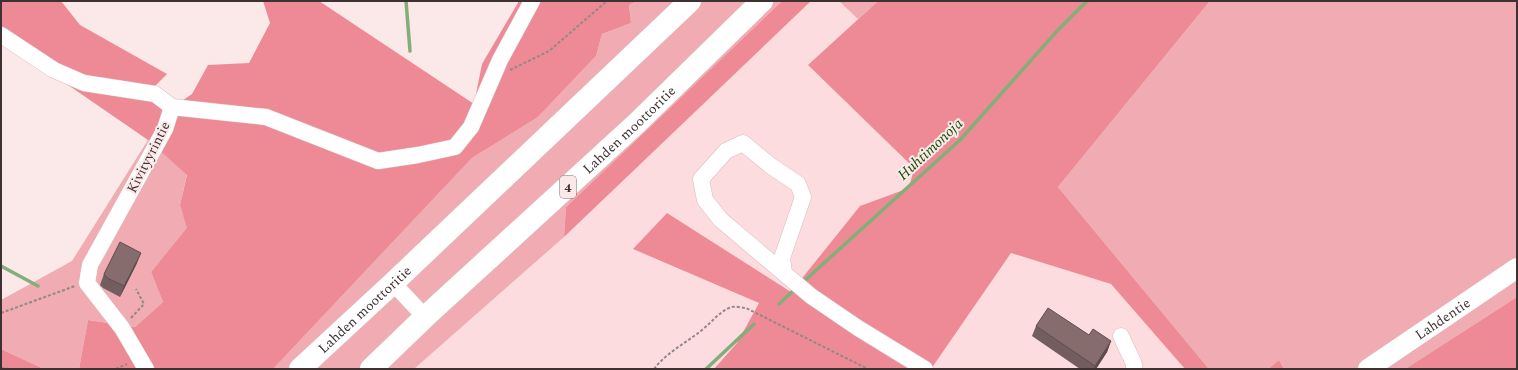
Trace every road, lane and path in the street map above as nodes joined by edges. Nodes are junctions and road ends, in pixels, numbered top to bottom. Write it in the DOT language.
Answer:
graph roads {
  1 [pos="532,1"];
  2 [pos="607,1"];
  3 [pos="690,1"];
  4 [pos="762,1"];
  5 [pos="1,35"];
  6 [pos="492,79"];
  7 [pos="172,107"];
  8 [pos="1517,268"];
  9 [pos="794,281"];
  10 [pos="87,283"];
  11 [pos="393,283"];
  12 [pos="136,289"];
  13 [pos="1,313"];
  14 [pos="426,317"];
  15 [pos="122,328"];
  16 [pos="1121,336"];
  17 [pos="1,368"];
  18 [pos="10,369"];
  19 [pos="146,369"];
  20 [pos="300,369"];
  21 [pos="371,369"];
  22 [pos="654,369"];
  23 [pos="868,369"];
  24 [pos="925,369"];
  25 [pos="1134,369"];
  26 [pos="1368,369"];
  1 -- 6 [label="street"];
  2 -- 6 [label="path"];
  3 -- 11 [label="highway, Lahden moottoritie"];
  4 -- 14 [label="highway, Lahden moottoritie / 4"];
  5 -- 7 [label="street, Kivityyrintie"];
  6 -- 7 [label="street"];
  7 -- 10 [label="street, Kivityyrintie"];
  8 -- 26 [label="main road, Lahdentie"];
  9 -- 9 [label="street"];
  9 -- 24 [label="street"];
  10 -- 13 [label="path"];
  10 -- 15 [label="street"];
  11 -- 14 [label="street"];
  11 -- 20 [label="highway, Lahden moottoritie"];
  12 -- 15 [label="path"];
  14 -- 21 [label="highway, Lahden moottoritie / 4"];
  15 -- 19 [label="street"];
  16 -- 25 [label="street"];
  17 -- 18 [label="path"];
  22 -- 23 [label="path"];
}
